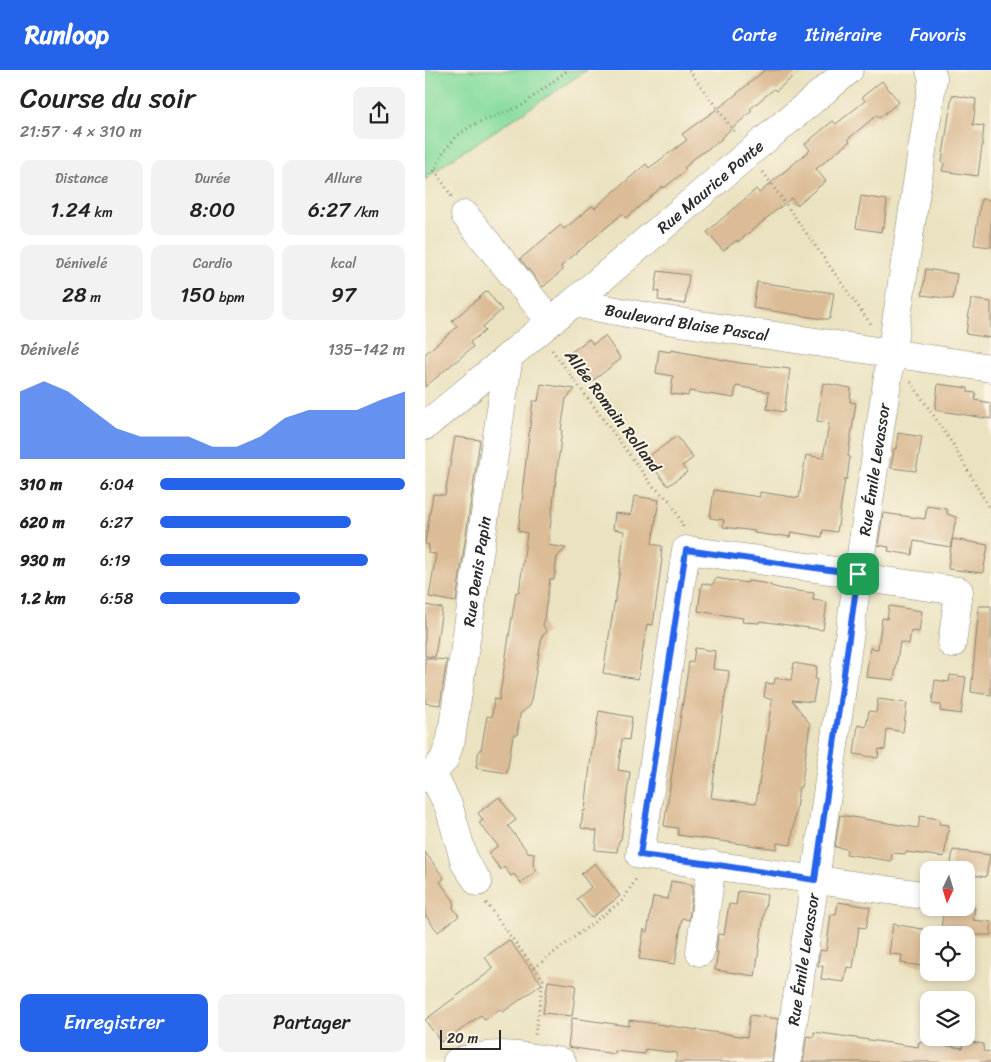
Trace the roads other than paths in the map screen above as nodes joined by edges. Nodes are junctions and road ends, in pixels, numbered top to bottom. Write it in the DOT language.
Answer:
graph roads {
  1 [pos="849,70"];
  2 [pos="930,70"];
  3 [pos="465,215"];
  4 [pos="573,303"];
  5 [pos="544,326"];
  6 [pos="891,353"];
  7 [pos="509,356"];
  8 [pos="991,368"];
  9 [pos="425,426"];
  10 [pos="858,574"];
  11 [pos="951,644"];
  12 [pos="429,776"];
  13 [pos="712,864"];
  14 [pos="815,880"];
  15 [pos="478,882"];
  16 [pos="916,894"];
  17 [pos="700,952"];
  18 [pos="457,1062"];
  19 [pos="562,1062"];
  20 [pos="787,1062"];
  1 -- 4 [label="street, Rue Maurice Ponte"];
  2 -- 6 [label="street"];
  3 -- 5 [label="street"];
  4 -- 5 [label="street"];
  4 -- 6 [label="street, Boulevard Blaise Pascal"];
  5 -- 7 [label="street"];
  6 -- 8 [label="street, Boulevard Blaise Pascal"];
  6 -- 10 [label="street, Rue Émile Levassor"];
  7 -- 9 [label="street"];
  7 -- 12 [label="street, Rue Denis Papin"];
  10 -- 11 [label="street"];
  10 -- 13 [label="street"];
  10 -- 14 [label="street, Rue Émile Levassor"];
  12 -- 15 [label="street"];
  13 -- 14 [label="street"];
  13 -- 17 [label="street"];
  14 -- 16 [label="street"];
  14 -- 20 [label="street, Rue Émile Levassor"];
  18 -- 19 [label="street"];
}
